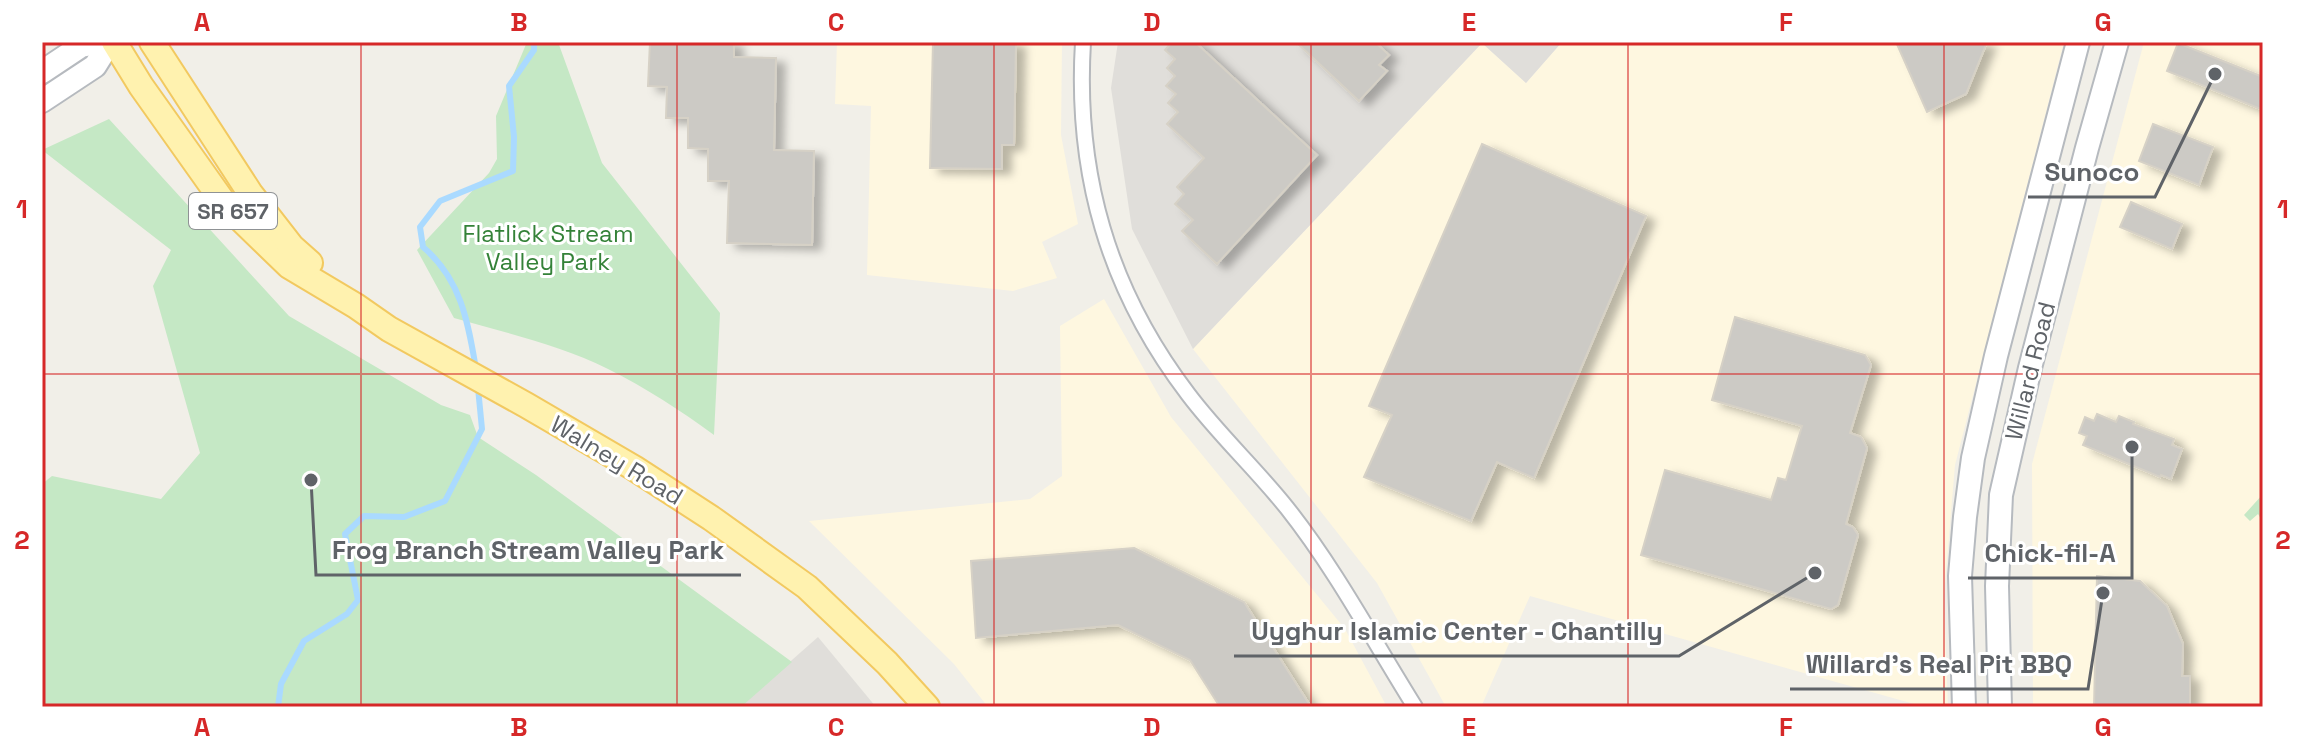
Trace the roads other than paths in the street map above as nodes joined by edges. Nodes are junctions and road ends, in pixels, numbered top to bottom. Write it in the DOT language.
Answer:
graph roads {
  1 [pos="100,42"];
  2 [pos="112,42"];
  3 [pos="152,42"];
  4 [pos="1083,42"];
  5 [pos="2078,42"];
  6 [pos="2117,42"];
  7 [pos="42,72"];
  8 [pos="42,101"];
  9 [pos="356,306"];
  10 [pos="927,707"];
  11 [pos="1415,707"];
  12 [pos="1964,707"];
  13 [pos="2000,707"];
  1 -- 7 [label="main road"];
  2 -- 8 [label="main road, Walney Road / SR 657"];
  2 -- 9 [label="main road, Walney Road / SR 657"];
  3 -- 9 [label="main road, Walney Road / SR 657"];
  4 -- 11 [label="street"];
  5 -- 12 [label="main road, Willard Road"];
  6 -- 13 [label="main road, Willard Road"];
  9 -- 10 [label="main road, Walney Road / SR 657"];
}
